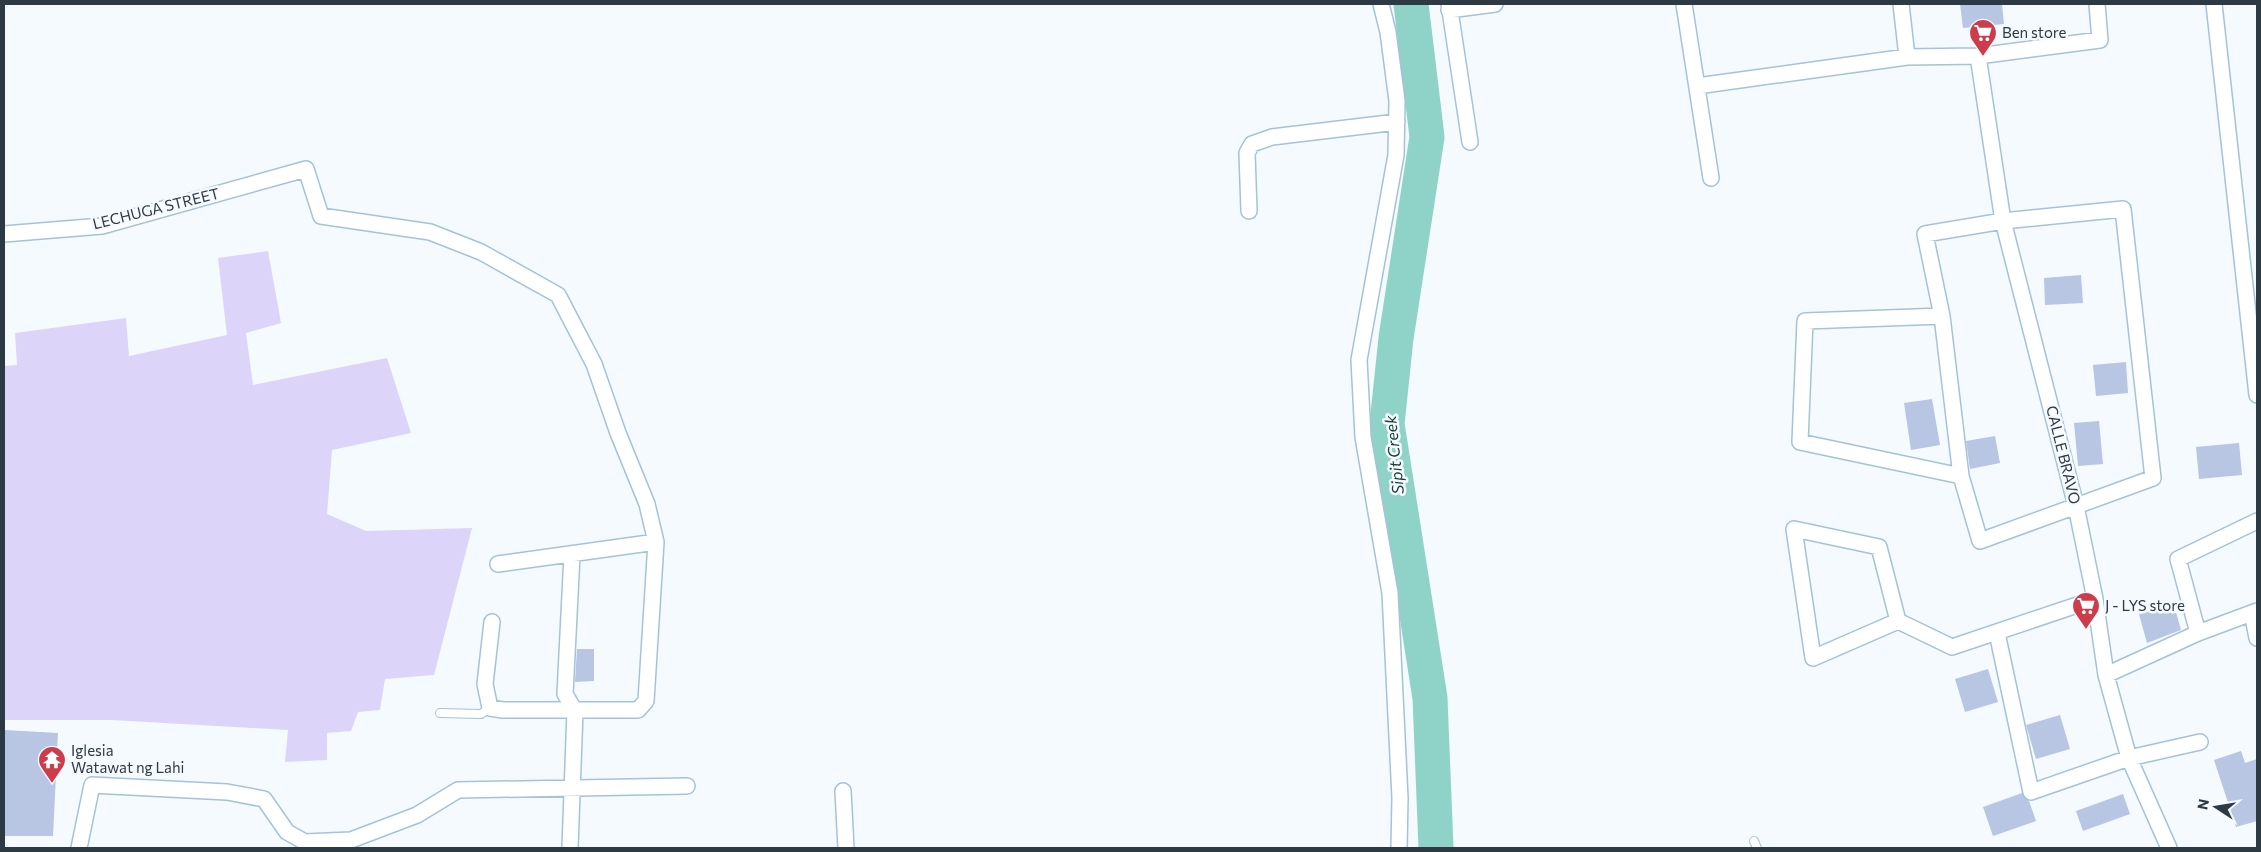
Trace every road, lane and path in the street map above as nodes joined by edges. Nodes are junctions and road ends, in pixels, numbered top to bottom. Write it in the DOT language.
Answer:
graph roads {
  1 [pos="1381,4"];
  2 [pos="1495,4"];
  3 [pos="1684,4"];
  4 [pos="1901,4"];
  5 [pos="2097,4"];
  6 [pos="2214,4"];
  7 [pos="1449,7"];
  8 [pos="1907,56"];
  9 [pos="1978,56"];
  10 [pos="1697,86"];
  11 [pos="1397,122"];
  12 [pos="1470,142"];
  13 [pos="1711,178"];
  14 [pos="1249,211"];
  15 [pos="2003,222"];
  16 [pos="4,234"];
  17 [pos="1942,316"];
  18 [pos="2257,395"];
  19 [pos="1961,476"];
  20 [pos="2076,506"];
  21 [pos="2257,521"];
  22 [pos="656,542"];
  23 [pos="572,555"];
  24 [pos="498,564"];
  25 [pos="2095,599"];
  26 [pos="2254,612"];
  27 [pos="1898,621"];
  28 [pos="492,622"];
  29 [pos="1997,633"];
  30 [pos="2198,633"];
  31 [pos="2257,638"];
  32 [pos="2106,675"];
  33 [pos="490,708"];
  34 [pos="575,711"];
  35 [pos="440,713"];
  36 [pos="2200,742"];
  37 [pos="2129,758"];
  38 [pos="687,786"];
  39 [pos="572,790"];
  40 [pos="843,791"];
  41 [pos="79,848"];
  42 [pos="570,848"];
  43 [pos="846,848"];
  44 [pos="1399,848"];
  45 [pos="2169,848"];
  1 -- 11 [label="street"];
  2 -- 7 [label="street"];
  3 -- 10 [label="street"];
  4 -- 8 [label="street"];
  5 -- 9 [label="street"];
  6 -- 18 [label="street"];
  7 -- 12 [label="street"];
  8 -- 9 [label="street"];
  8 -- 10 [label="street"];
  9 -- 15 [label="street, CALLE BRAVO"];
  10 -- 13 [label="street"];
  11 -- 14 [label="street"];
  11 -- 44 [label="street"];
  15 -- 17 [label="street"];
  15 -- 20 [label="street, CALLE BRAVO"];
  15 -- 20 [label="street"];
  16 -- 22 [label="street, LECHUGA STREET"];
  17 -- 19 [label="street"];
  17 -- 19 [label="street"];
  19 -- 20 [label="street"];
  20 -- 25 [label="street, CALLE BRAVO"];
  21 -- 30 [label="street"];
  22 -- 23 [label="street"];
  22 -- 34 [label="street"];
  23 -- 24 [label="street"];
  23 -- 34 [label="street"];
  25 -- 29 [label="street"];
  25 -- 32 [label="street, CALLE BRAVO"];
  26 -- 30 [label="street"];
  26 -- 31 [label="street"];
  27 -- 27 [label="street"];
  27 -- 29 [label="street"];
  28 -- 33 [label="street"];
  29 -- 37 [label="street"];
  30 -- 32 [label="street"];
  32 -- 37 [label="street, CALLE BRAVO"];
  33 -- 34 [label="street"];
  33 -- 35 [label="lane"];
  34 -- 39 [label="street"];
  36 -- 37 [label="street"];
  37 -- 45 [label="street, CALLE BRAVO"];
  38 -- 39 [label="street"];
  39 -- 41 [label="street"];
  39 -- 42 [label="street"];
  40 -- 43 [label="street"];
}
